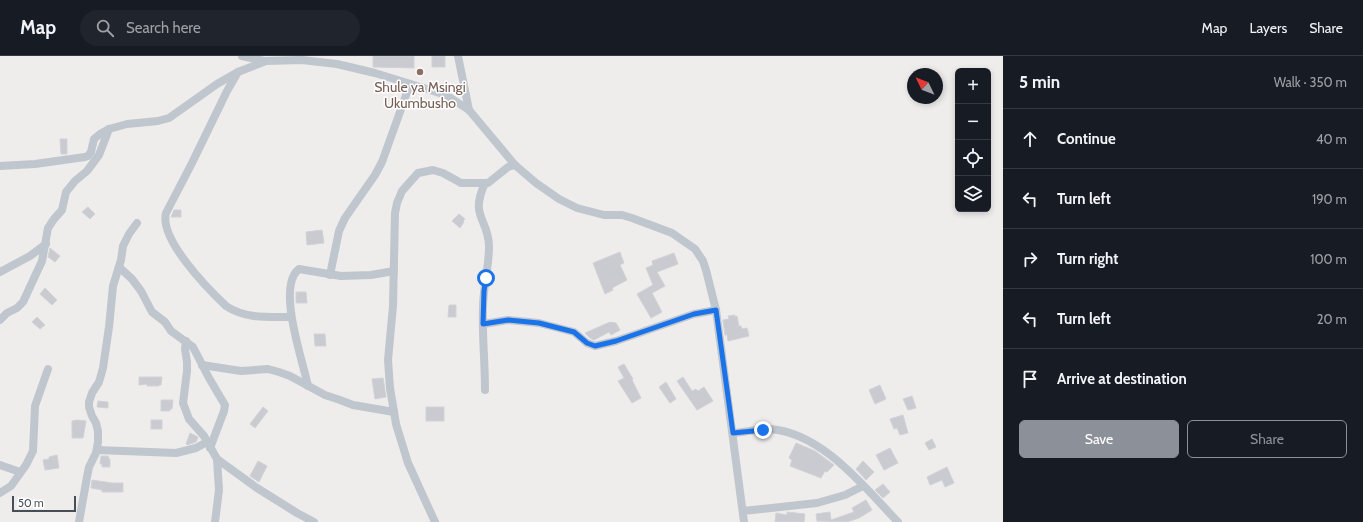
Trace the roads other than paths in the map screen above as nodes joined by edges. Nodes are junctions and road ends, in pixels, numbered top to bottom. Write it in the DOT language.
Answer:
graph roads {
  1 [pos="242,56"];
  2 [pos="458,56"];
  3 [pos="266,61"];
  4 [pos="238,72"];
  5 [pos="410,84"];
  6 [pos="469,110"];
  7 [pos="108,129"];
  8 [pos="515,164"];
  9 [pos="0,166"];
  10 [pos="485,183"];
  11 [pos="137,223"];
  12 [pos="46,244"];
  13 [pos="119,267"];
  14 [pos="394,271"];
  15 [pos="0,272"];
  16 [pos="330,275"];
  17 [pos="716,310"];
  18 [pos="291,317"];
  19 [pos="0,320"];
  20 [pos="483,324"];
  21 [pos="186,341"];
  22 [pos="202,365"];
  23 [pos="48,370"];
  24 [pos="308,386"];
  25 [pos="485,390"];
  26 [pos="394,412"];
  27 [pos="733,433"];
  28 [pos="208,445"];
  29 [pos="97,450"];
  30 [pos="217,459"];
  31 [pos="0,465"];
  32 [pos="20,472"];
  33 [pos="863,486"];
  34 [pos="0,494"];
  35 [pos="742,511"];
  36 [pos="79,522"];
  37 [pos="215,522"];
  38 [pos="314,522"];
  39 [pos="435,522"];
  40 [pos="744,522"];
  41 [pos="898,522"];
  1 -- 3 [label="street"];
  2 -- 6 [label="street"];
  3 -- 4 [label="street"];
  3 -- 5 [label="street"];
  4 -- 7 [label="street"];
  4 -- 18 [label="street"];
  5 -- 6 [label="street"];
  5 -- 16 [label="street"];
  6 -- 8 [label="street"];
  7 -- 9 [label="street"];
  7 -- 12 [label="street"];
  8 -- 10 [label="street"];
  8 -- 17 [label="street"];
  10 -- 14 [label="street"];
  10 -- 20 [label="street"];
  11 -- 13 [label="street"];
  12 -- 15 [label="street"];
  12 -- 19 [label="street"];
  13 -- 21 [label="street"];
  13 -- 29 [label="street"];
  14 -- 16 [label="street"];
  14 -- 26 [label="street"];
  16 -- 18 [label="street"];
  17 -- 20 [label="street"];
  17 -- 27 [label="street"];
  18 -- 24 [label="street"];
  20 -- 25 [label="street"];
  21 -- 22 [label="street"];
  21 -- 28 [label="street"];
  22 -- 24 [label="street"];
  22 -- 28 [label="street"];
  23 -- 32 [label="street"];
  24 -- 26 [label="street"];
  26 -- 39 [label="street"];
  27 -- 33 [label="street"];
  27 -- 35 [label="street"];
  28 -- 29 [label="street"];
  28 -- 30 [label="street"];
  29 -- 36 [label="street"];
  30 -- 37 [label="street"];
  30 -- 38 [label="street"];
  31 -- 32 [label="street"];
  32 -- 34 [label="street"];
  33 -- 35 [label="street"];
  33 -- 41 [label="street"];
  35 -- 40 [label="street"];
}
